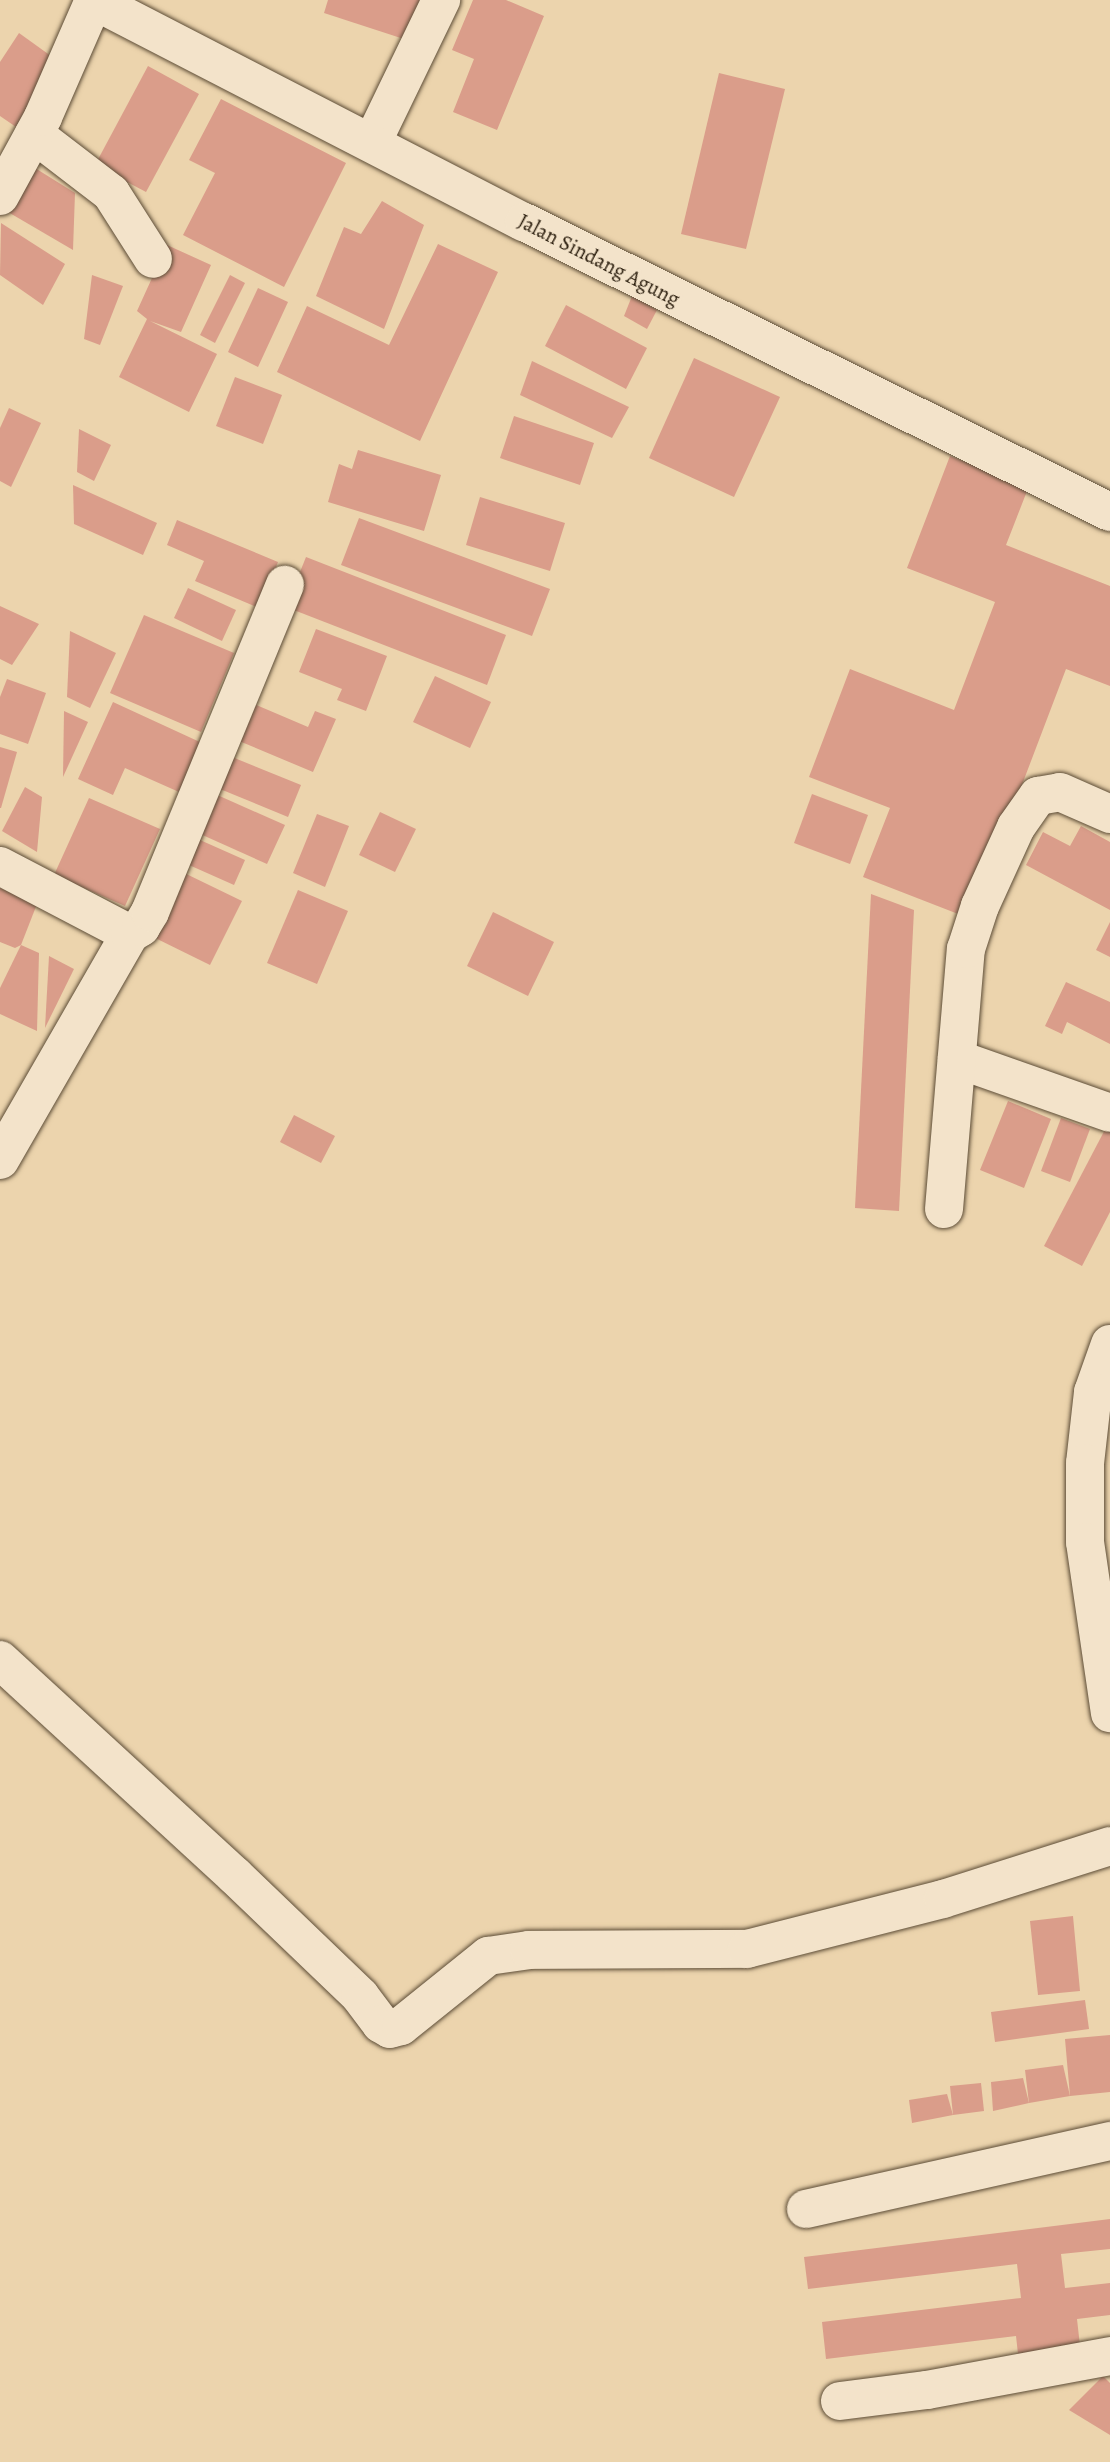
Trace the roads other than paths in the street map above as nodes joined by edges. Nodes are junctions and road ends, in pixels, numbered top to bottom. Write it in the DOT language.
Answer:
graph roads {
  1 [pos="93,0"];
  2 [pos="441,0"];
  3 [pos="34,134"];
  4 [pos="372,143"];
  5 [pos="0,196"];
  6 [pos="153,260"];
  7 [pos="1110,512"];
  8 [pos="285,585"];
  9 [pos="1110,814"];
  10 [pos="0,866"];
  11 [pos="130,934"];
  12 [pos="957,1059"];
  13 [pos="1110,1113"];
  14 [pos="0,1160"];
  15 [pos="944,1209"];
  16 [pos="1110,1344"];
  17 [pos="1097,1466"];
  18 [pos="0,1660"];
  19 [pos="1110,1713"];
  20 [pos="1110,1846"];
  21 [pos="1110,2141"];
  22 [pos="806,2210"];
  23 [pos="1110,2356"];
  24 [pos="840,2401"];
  1 -- 3 [label="street"];
  1 -- 4 [label="street, Jalan Sindang Agung"];
  2 -- 4 [label="street"];
  3 -- 5 [label="street"];
  3 -- 6 [label="street"];
  4 -- 7 [label="street, Jalan Sindang Agung"];
  8 -- 11 [label="street"];
  9 -- 12 [label="street"];
  10 -- 11 [label="street"];
  11 -- 14 [label="street"];
  12 -- 13 [label="street"];
  12 -- 15 [label="street"];
  16 -- 17 [label="street"];
  17 -- 19 [label="street"];
  18 -- 20 [label="street"];
  21 -- 22 [label="street"];
  23 -- 24 [label="street"];
}
